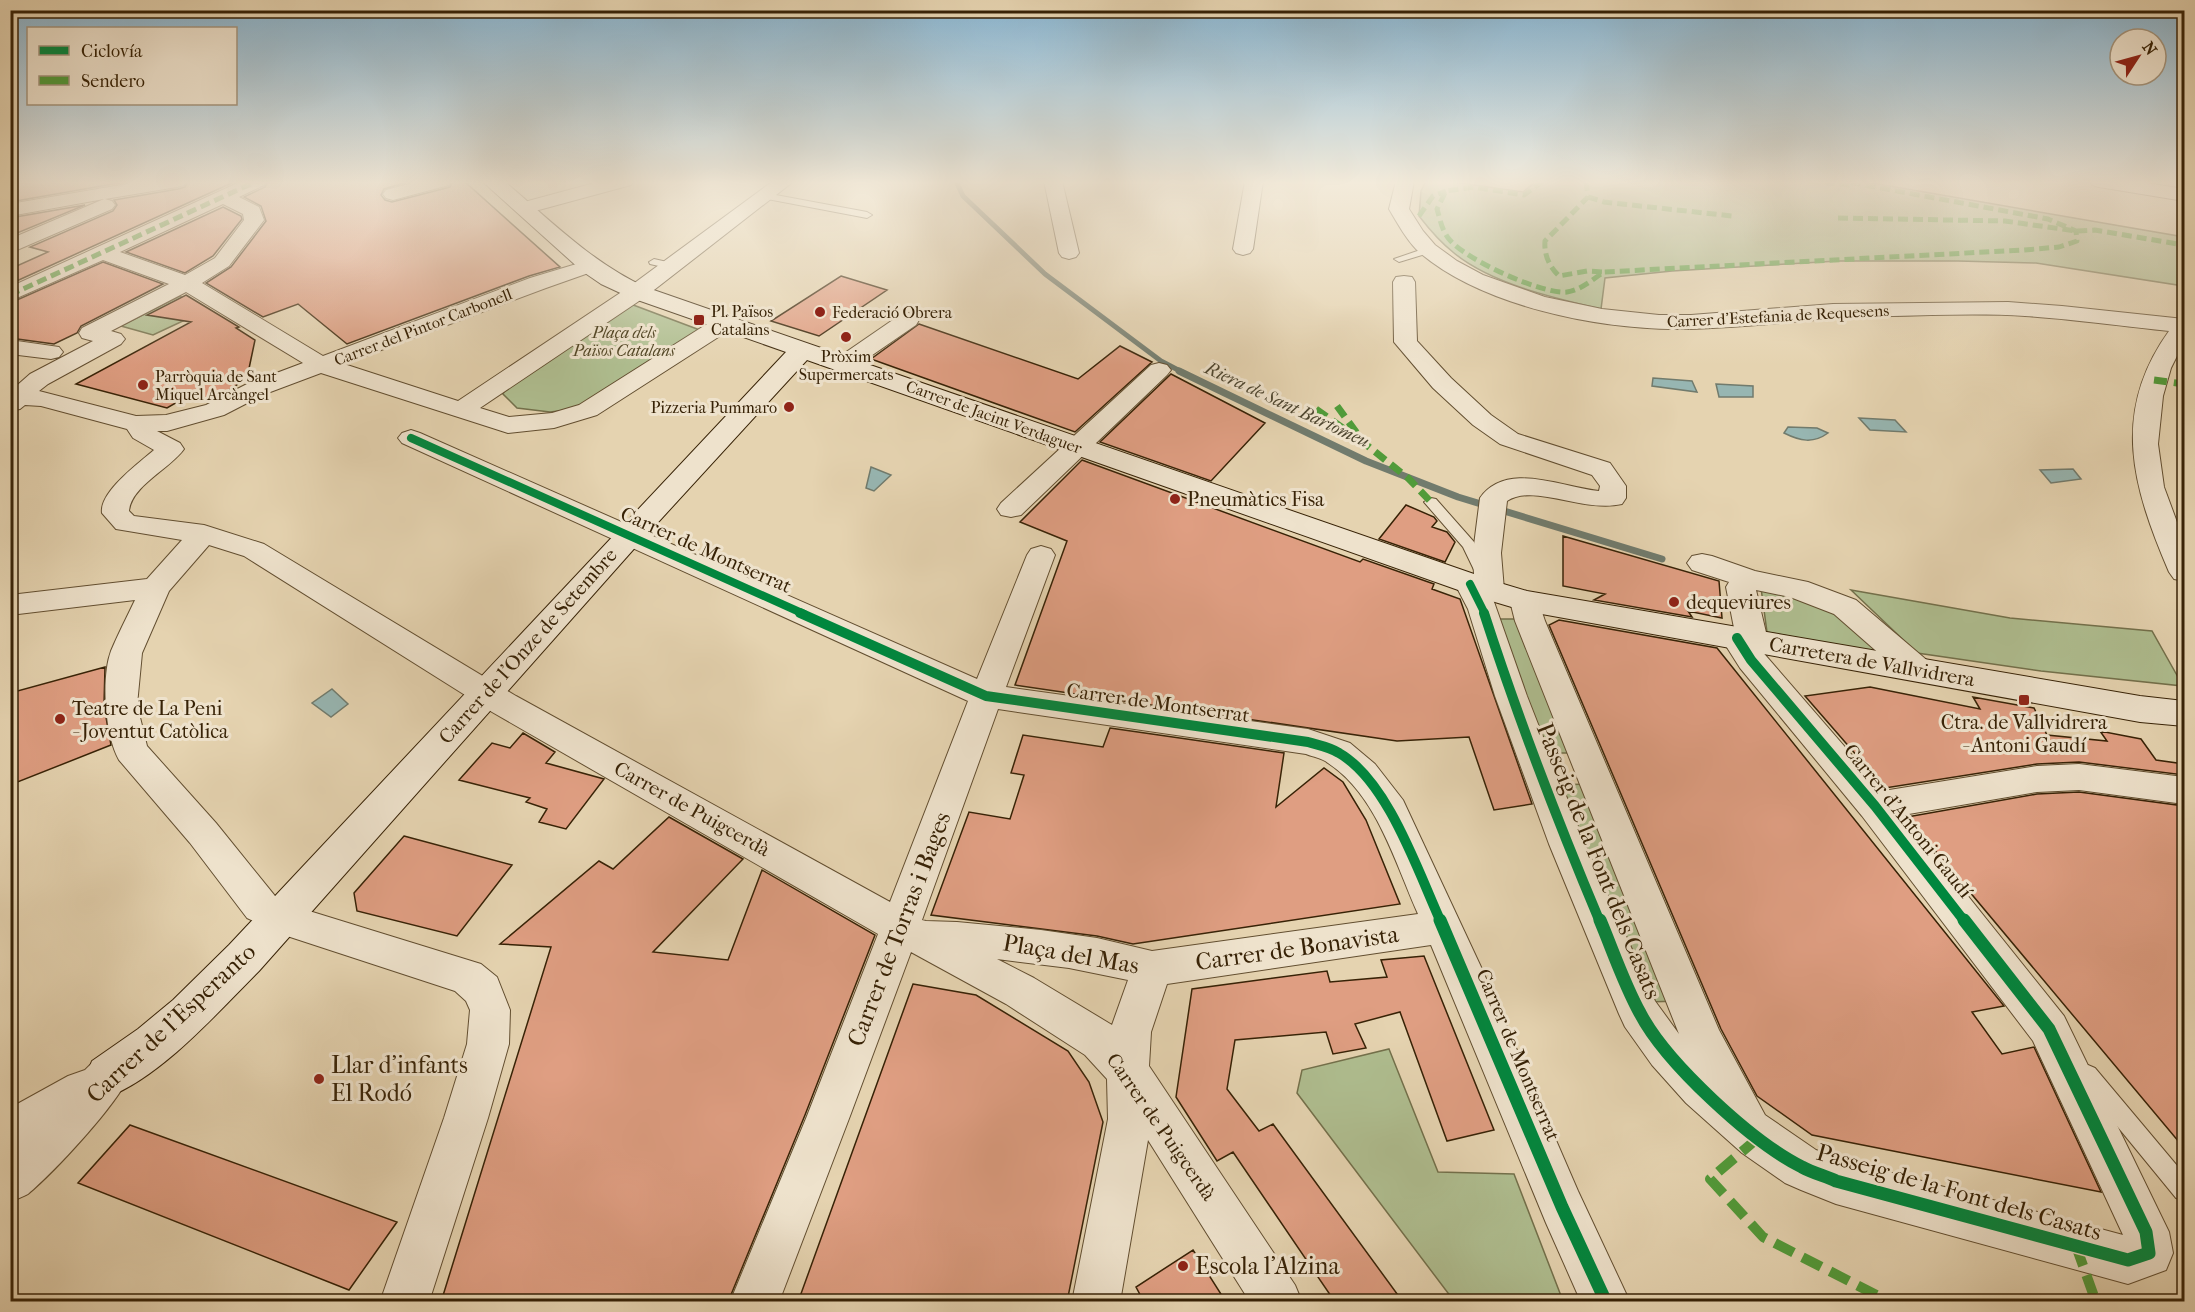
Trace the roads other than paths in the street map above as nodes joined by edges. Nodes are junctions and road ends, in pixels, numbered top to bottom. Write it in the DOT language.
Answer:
graph roads {
  1 [pos="127,242"];
  2 [pos="237,242"];
  3 [pos="563,242"];
  4 [pos="696,242"];
  5 [pos="1067,242"];
  6 [pos="1244,242"];
  7 [pos="1421,242"];
  8 [pos="1243,249"];
  9 [pos="1429,250"];
  10 [pos="104,253"];
  11 [pos="1069,253"];
  12 [pos="590,266"];
  13 [pos="1402,271"];
  14 [pos="187,283"];
  15 [pos="637,292"];
  16 [pos="10,295"];
  17 [pos="908,320"];
  18 [pos="726,322"];
  19 [pos="2184,326"];
  20 [pos="90,333"];
  21 [pos="10,347"];
  22 [pos="802,350"];
  23 [pos="51,352"];
  24 [pos="312,360"];
  25 [pos="844,364"];
  26 [pos="1159,370"];
  27 [pos="20,391"];
  28 [pos="461,410"];
  29 [pos="136,424"];
  30 [pos="411,438"];
  31 [pos="1077,446"];
  32 [pos="1431,502"];
  33 [pos="1011,509"];
  34 [pos="204,534"];
  35 [pos="630,535"];
  36 [pos="1041,555"];
  37 [pos="1702,563"];
  38 [pos="2184,572"];
  39 [pos="1750,579"];
  40 [pos="1480,587"];
  41 [pos="156,588"];
  42 [pos="1525,601"];
  43 [pos="10,605"];
  44 [pos="1745,640"];
  45 [pos="1918,670"];
  46 [pos="486,693"];
  47 [pos="986,696"];
  48 [pos="2184,697"];
  49 [pos="2140,709"];
  50 [pos="2184,714"];
  51 [pos="1589,765"];
  52 [pos="1538,766"];
  53 [pos="2184,790"];
  54 [pos="1875,806"];
  55 [pos="281,918"];
  56 [pos="1442,927"];
  57 [pos="910,932"];
  58 [pos="1152,969"];
  59 [pos="1640,1014"];
  60 [pos="1698,1027"];
  61 [pos="2049,1029"];
  62 [pos="1128,1071"];
  63 [pos="108,1076"];
  64 [pos="10,1133"];
  65 [pos="1758,1138"];
  66 [pos="10,1179"];
  67 [pos="2184,1190"];
  68 [pos="404,1302"];
  69 [pos="754,1302"];
  70 [pos="1095,1302"];
  71 [pos="1278,1302"];
  72 [pos="1606,1302"];
  1 -- 10 [label="street"];
  2 -- 14 [label="street"];
  3 -- 12 [label="main road, Carrer de Jacint Verdaguer"];
  4 -- 15 [label="street"];
  5 -- 11 [label="street"];
  6 -- 8 [label="street"];
  7 -- 9 [label="street, Carrer d'Estefania de Requesens"];
  9 -- 13 [label="lane"];
  9 -- 19 [label="street, Carrer d'Estefania de Requesens"];
  10 -- 14 [label="street"];
  10 -- 16 [label="street"];
  12 -- 15 [label="main road, Carrer de Jacint Verdaguer"];
  12 -- 24 [label="street, Carrer del Pintor Carbonell"];
  13 -- 40 [label="street"];
  14 -- 20 [label="street"];
  14 -- 24 [label="street"];
  15 -- 18 [label="main road, Carrer de Jacint Verdaguer"];
  15 -- 28 [label="street"];
  17 -- 25 [label="street"];
  18 -- 22 [label="main road, Carrer de Jacint Verdaguer"];
  18 -- 28 [label="street"];
  19 -- 38 [label="street"];
  20 -- 23 [label="street"];
  20 -- 27 [label="street"];
  21 -- 23 [label="street"];
  22 -- 25 [label="main road, Carrer de Jacint Verdaguer"];
  22 -- 35 [label="main road, Carrer de l'Onze de Setembre"];
  23 -- 27 [label="street"];
  24 -- 28 [label="street"];
  24 -- 29 [label="street, Carrer del Pintor Carbonell"];
  25 -- 31 [label="main road, Carrer de Jacint Verdaguer"];
  26 -- 31 [label="street"];
  27 -- 29 [label="street"];
  29 -- 34 [label="street, Carrer de Puigcerdà"];
  30 -- 35 [label="street, Carrer de Montserrat"];
  31 -- 33 [label="street"];
  31 -- 40 [label="main road, Carrer de Jacint Verdaguer"];
  32 -- 40 [label="lane"];
  34 -- 41 [label="street"];
  34 -- 46 [label="street, Carrer de Puigcerdà"];
  35 -- 46 [label="main road, Carrer de l'Onze de Setembre"];
  35 -- 47 [label="street, Carrer de Montserrat"];
  36 -- 47 [label="street, Carrer de Torras i Bages"];
  37 -- 39 [label="street"];
  39 -- 44 [label="street"];
  39 -- 45 [label="street"];
  40 -- 42 [label="main road, Carrer de Jacint Verdaguer"];
  40 -- 52 [label="street, Passeig de la Font dels Casats"];
  41 -- 43 [label="street"];
  41 -- 55 [label="street"];
  42 -- 44 [label="main road, Carretera de Vallvidrera"];
  42 -- 51 [label="street, Passeig de la Font dels Casats"];
  44 -- 45 [label="main road, Carretera de Vallvidrera"];
  44 -- 54 [label="street, Carrer d'Antoni Gaudí"];
  45 -- 49 [label="main road, Carretera de Vallvidrera"];
  46 -- 55 [label="main road, Carrer de l'Onze de Setembre"];
  46 -- 57 [label="street, Carrer de Puigcerdà"];
  47 -- 56 [label="street, Carrer de Montserrat"];
  47 -- 57 [label="street, Carrer de Torras i Bages"];
  48 -- 49 [label="main road"];
  49 -- 50 [label="main road, Carretera de Vallvidrera"];
  51 -- 52 [label="street, Passeig de la Font dels Casats"];
  51 -- 60 [label="street, Passeig de la Font dels Casats"];
  52 -- 59 [label="street, Passeig de la Font dels Casats"];
  53 -- 54 [label="street"];
  54 -- 61 [label="street, Carrer d'Antoni Gaudí"];
  55 -- 63 [label="main road, Carrer de l'Esperanto"];
  55 -- 68 [label="street"];
  56 -- 58 [label="street, Carrer de Bonavista"];
  56 -- 72 [label="street, Carrer de Montserrat"];
  57 -- 58 [label="street, Plaça del Mas"];
  57 -- 62 [label="street, Carrer de Puigcerdà"];
  57 -- 69 [label="street, Carrer de Torras i Bages"];
  58 -- 62 [label="street, Plaça del Mas"];
  59 -- 60 [label="street"];
  59 -- 65 [label="street, Passeig de la Font dels Casats"];
  60 -- 65 [label="street, Passeig de la Font dels Casats"];
  61 -- 65 [label="street, Passeig de la Font dels Casats"];
  61 -- 67 [label="lane, Carrer d'Antoni Gaudí"];
  62 -- 70 [label="street, Plaça del Mas"];
  62 -- 71 [label="street, Carrer de Puigcerdà"];
  63 -- 64 [label="street"];
  63 -- 66 [label="street, Carrer de l'Esperanto"];
}
